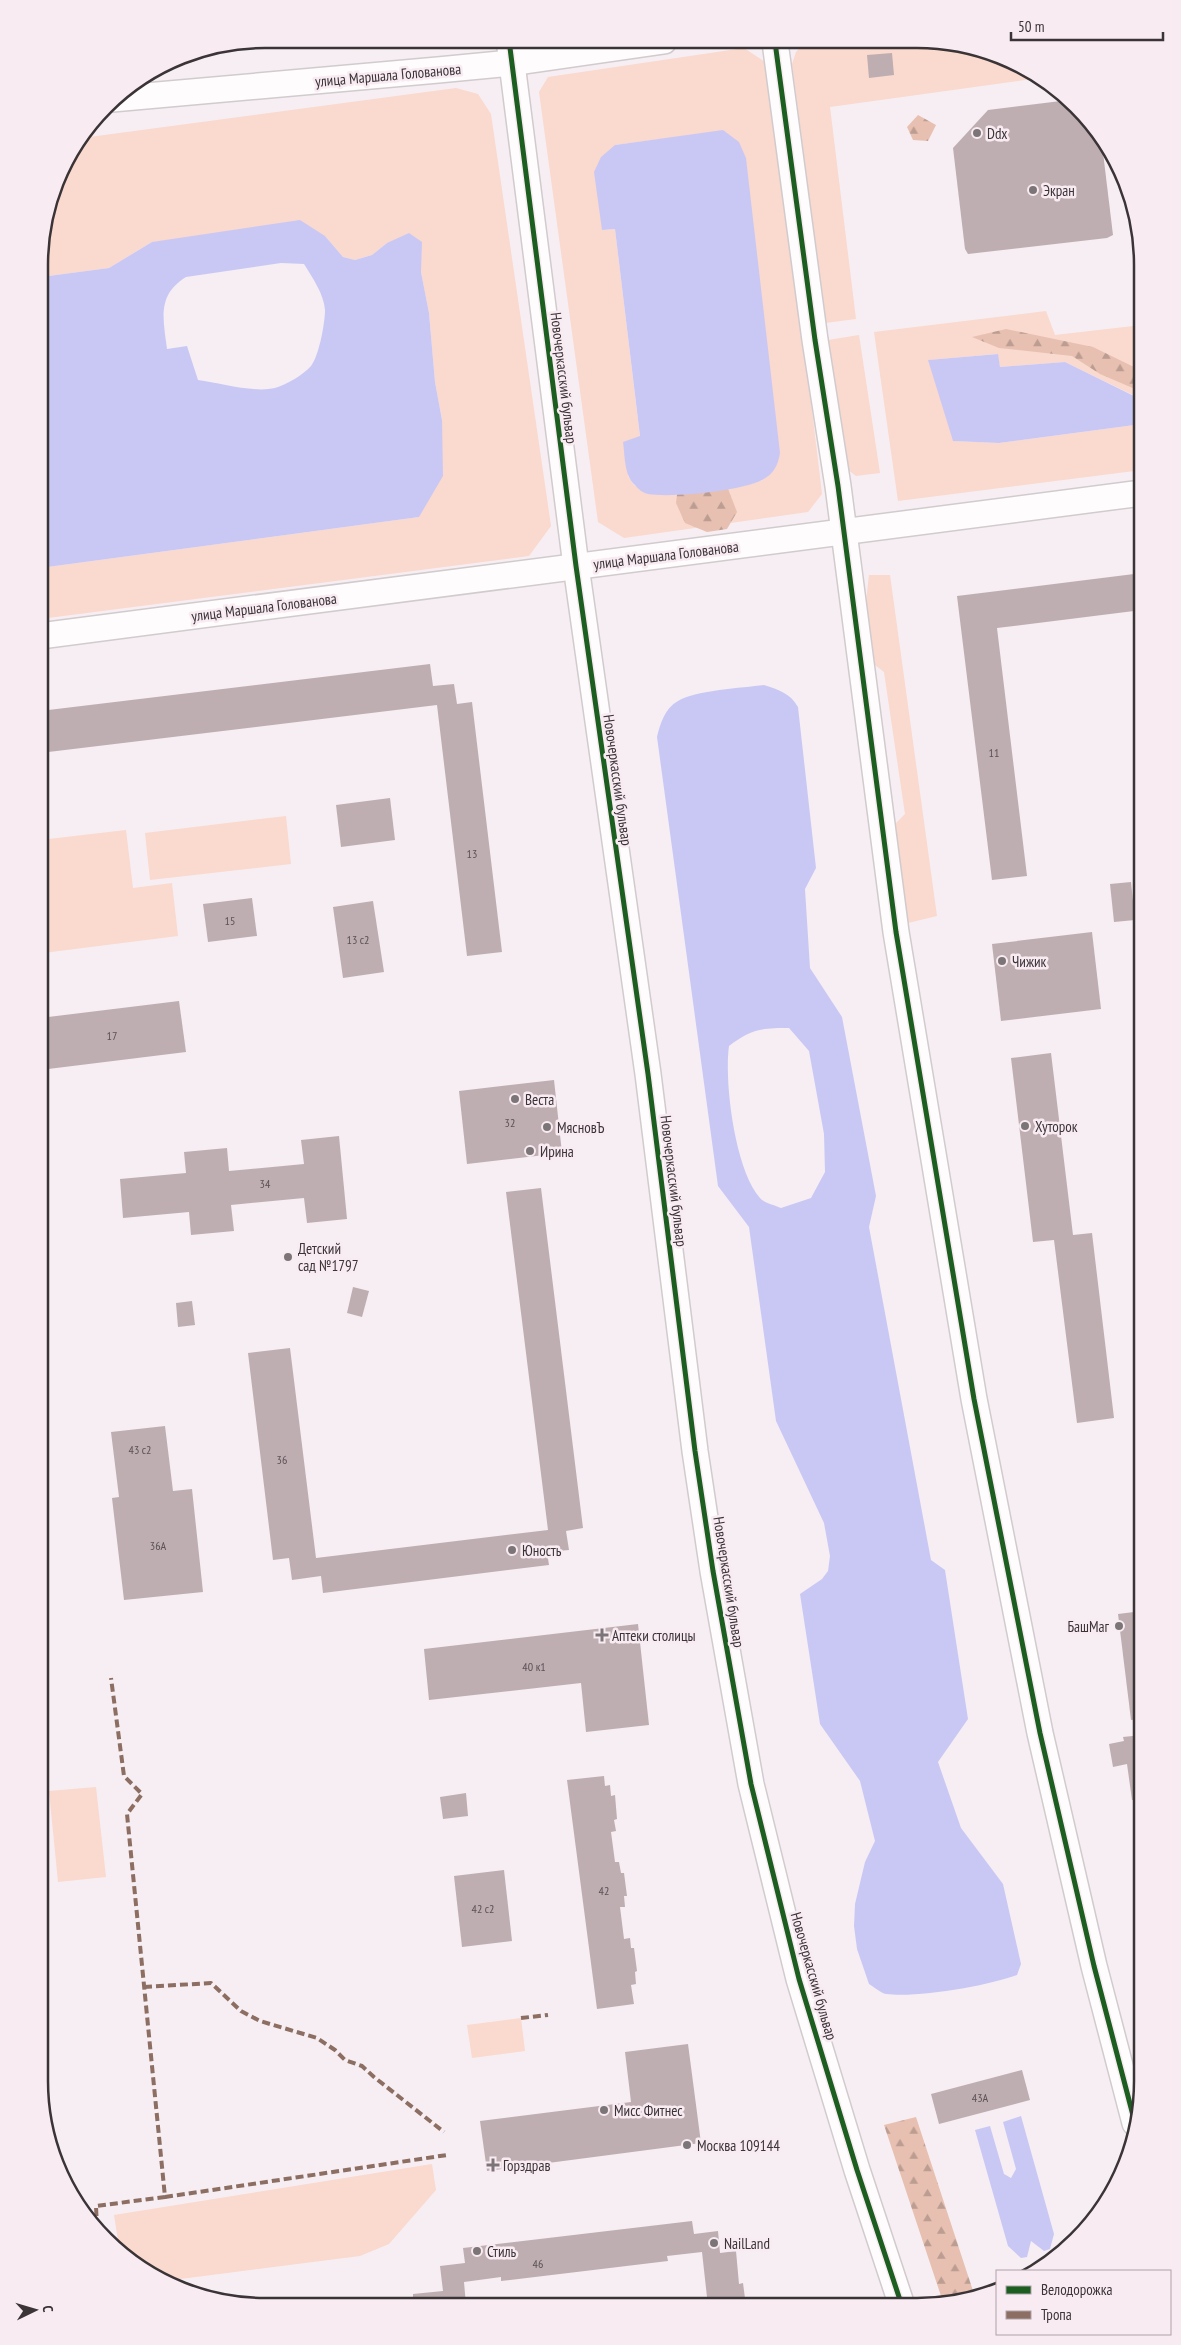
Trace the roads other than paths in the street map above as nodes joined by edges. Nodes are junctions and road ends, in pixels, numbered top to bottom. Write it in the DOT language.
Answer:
graph roads {
  1 [pos="556,48"];
  2 [pos="776,48"];
  3 [pos="510,51"];
  4 [pos="125,97"];
  5 [pos="1134,494"];
  6 [pos="844,532"];
  7 [pos="576,566"];
  8 [pos="48,635"];
  9 [pos="1132,2110"];
  10 [pos="899,2298"];
  1 -- 3 [label="street, улица Маршала Голованова"];
  2 -- 6 [label="street"];
  3 -- 4 [label="street, улица Маршала Голованова"];
  3 -- 7 [label="street, Новочеркасский бульвар"];
  5 -- 6 [label="street, улица Маршала Голованова"];
  6 -- 7 [label="street, улица Маршала Голованова"];
  6 -- 9 [label="street"];
  7 -- 8 [label="street, улица Маршала Голованова"];
  7 -- 10 [label="street, Новочеркасский бульвар"];
}
